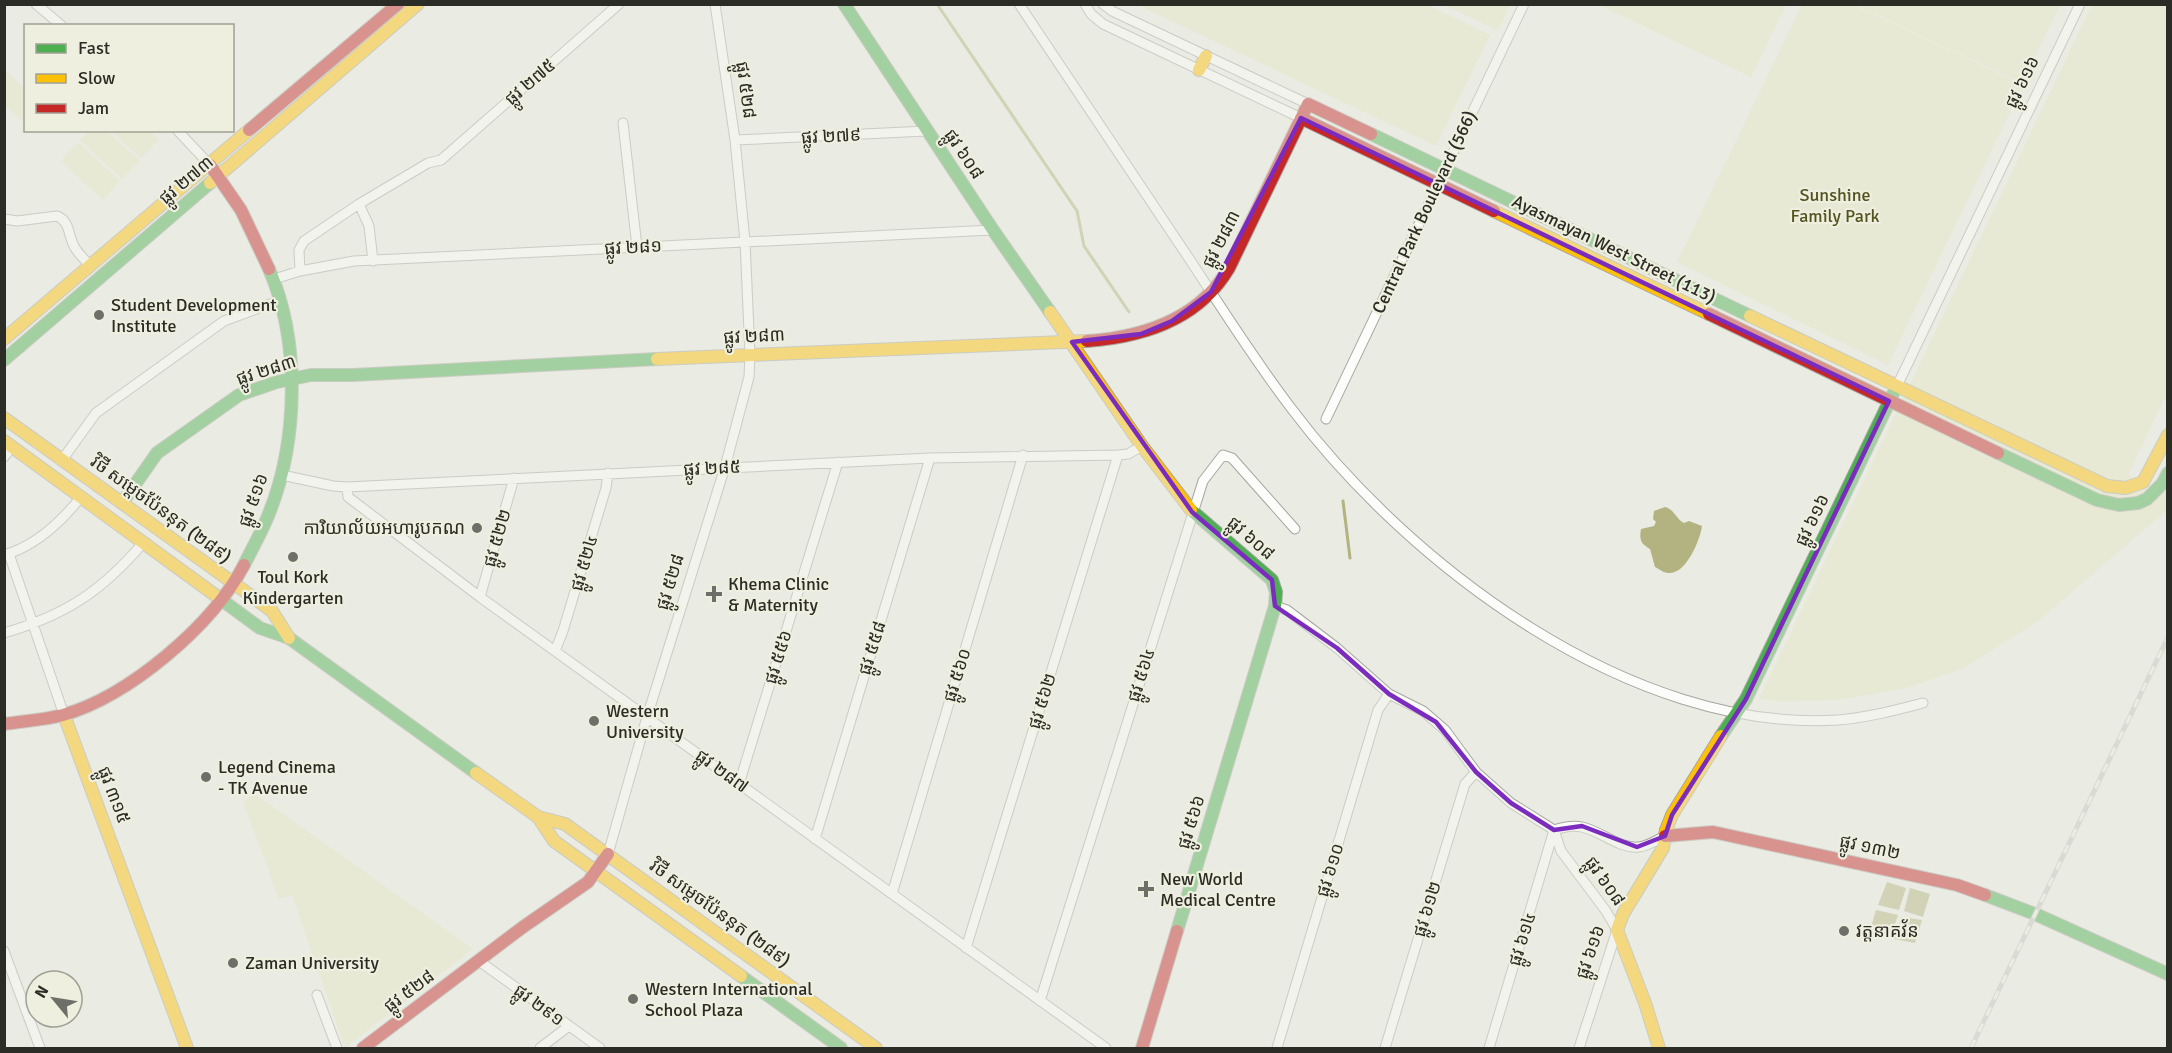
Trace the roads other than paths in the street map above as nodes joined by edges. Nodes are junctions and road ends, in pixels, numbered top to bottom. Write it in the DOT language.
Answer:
graph roads {
  1 [pos="36,4"];
  2 [pos="398,4"];
  3 [pos="418,4"];
  4 [pos="619,4"];
  5 [pos="715,4"];
  6 [pos="844,4"];
  7 [pos="1019,4"];
  8 [pos="1085,4"];
  9 [pos="1103,4"];
  10 [pos="1524,4"];
  11 [pos="2080,4"];
  12 [pos="60,24"];
  13 [pos="1206,56"];
  14 [pos="1199,70"];
  15 [pos="1308,104"];
  16 [pos="1301,118"];
  17 [pos="624,123"];
  18 [pos="927,131"];
  19 [pos="179,132"];
  20 [pos="735,140"];
  21 [pos="210,165"];
  22 [pos="1444,170"];
  23 [pos="219,176"];
  24 [pos="1437,184"];
  25 [pos="359,204"];
  26 [pos="1535,213"];
  27 [pos="4,219"];
  28 [pos="1528,227"];
  29 [pos="993,230"];
  30 [pos="745,241"];
  31 [pos="637,247"];
  32 [pos="373,261"];
  33 [pos="90,266"];
  34 [pos="300,271"];
  35 [pos="274,279"];
  36 [pos="1211,292"];
  37 [pos="280,300"];
  38 [pos="1736,309"];
  39 [pos="1729,324"];
  40 [pos="4,339"];
  41 [pos="1072,342"];
  42 [pos="750,354"];
  43 [pos="4,360"];
  44 [pos="293,379"];
  45 [pos="1897,386"];
  46 [pos="1889,401"];
  47 [pos="4,418"];
  48 [pos="1326,419"];
  49 [pos="2168,435"];
  50 [pos="2015,442"];
  51 [pos="1142,446"];
  52 [pos="7,449"];
  53 [pos="1023,455"];
  54 [pos="1118,455"];
  55 [pos="2008,457"];
  56 [pos="930,458"];
  57 [pos="62,460"];
  58 [pos="838,462"];
  59 [pos="725,467"];
  60 [pos="608,473"];
  61 [pos="2168,473"];
  62 [pos="282,476"];
  63 [pos="514,478"];
  64 [pos="347,487"];
  65 [pos="81,497"];
  66 [pos="122,503"];
  67 [pos="1192,512"];
  68 [pos="1295,529"];
  69 [pos="144,543"];
  70 [pos="7,555"];
  71 [pos="233,584"];
  72 [pos="480,597"];
  73 [pos="222,600"];
  74 [pos="1275,606"];
  75 [pos="33,625"];
  76 [pos="4,633"];
  77 [pos="290,638"];
  78 [pos="555,651"];
  79 [pos="1389,694"];
  80 [pos="1923,703"];
  81 [pos="1738,713"];
  82 [pos="64,715"];
  83 [pos="646,717"];
  84 [pos="4,724"];
  85 [pos="1476,772"];
  86 [pos="739,784"];
  87 [pos="538,817"];
  88 [pos="1554,830"];
  89 [pos="1665,836"];
  90 [pos="815,839"];
  91 [pos="608,854"];
  92 [pos="596,871"];
  93 [pos="892,894"];
  94 [pos="1617,930"];
  95 [pos="966,948"];
  96 [pos="4,951"];
  97 [pos="478,961"];
  98 [pos="2168,974"];
  99 [pos="317,995"];
  100 [pos="1040,1002"];
  101 [pos="569,1026"];
  102 [pos="40,1048"];
  103 [pos="187,1048"];
  104 [pos="337,1048"];
  105 [pos="363,1048"];
  106 [pos="540,1048"];
  107 [pos="600,1048"];
  108 [pos="841,1048"];
  109 [pos="876,1048"];
  110 [pos="1106,1048"];
  111 [pos="1142,1048"];
  112 [pos="1277,1048"];
  113 [pos="1385,1048"];
  114 [pos="1489,1048"];
  115 [pos="1579,1048"];
  116 [pos="1659,1048"];
  1 -- 12 [label="street"];
  2 -- 21 [label="street, ផ្លូវ ២៧៣"];
  3 -- 23 [label="street, ផ្លូវ ២៧៣"];
  4 -- 25 [label="street, ផ្លូវ ២៧៥"];
  5 -- 20 [label="street, ផ្លូវ ៥២៨"];
  6 -- 18 [label="street, ផ្លូវ ៦០៨"];
  7 -- 36 [label="street"];
  8 -- 14 [label="street, Ayasmayan West Street (113)"];
  9 -- 13 [label="street, Ayasmayan West Street (113)"];
  10 -- 22 [label="street, Central Park Boulevard (566)"];
  11 -- 45 [label="street, ផ្លូវ ៦១៦"];
  13 -- 14 [label="street"];
  13 -- 15 [label="street, Ayasmayan West Street (113)"];
  14 -- 16 [label="street, Ayasmayan West Street (113)"];
  15 -- 16 [label="street, ផ្លូវ ២៨៣"];
  15 -- 22 [label="street, Ayasmayan West Street (113)"];
  16 -- 24 [label="street, Ayasmayan West Street (113)"];
  16 -- 36 [label="street, ផ្លូវ ២៨៣"];
  17 -- 31 [label="street"];
  18 -- 20 [label="street, ផ្លូវ ២៧៩"];
  18 -- 29 [label="street, ផ្លូវ ៦០៨"];
  19 -- 21 [label="street"];
  20 -- 30 [label="street, ផ្លូវ ៥២៨"];
  21 -- 23 [label="street, ផ្លូវ ៥១៦"];
  21 -- 33 [label="street, ផ្លូវ ២៧៣"];
  22 -- 24 [label="street, Central Park Boulevard (566)"];
  22 -- 26 [label="street, Ayasmayan West Street (113)"];
  23 -- 35 [label="street, ផ្លូវ ៥១៦"];
  23 -- 43 [label="street, ផ្លូវ ២៧៣"];
  24 -- 28 [label="street, Ayasmayan West Street (113)"];
  24 -- 48 [label="street, Central Park Boulevard (566)"];
  25 -- 32 [label="street"];
  25 -- 34 [label="street, ផ្លូវ ២៧៥"];
  26 -- 28 [label="street"];
  26 -- 38 [label="street, Ayasmayan West Street (113)"];
  27 -- 33 [label="street"];
  28 -- 39 [label="street, Ayasmayan West Street (113)"];
  29 -- 30 [label="street, ផ្លូវ ២៨១"];
  29 -- 41 [label="street, ផ្លូវ ៦០៨"];
  30 -- 31 [label="street, ផ្លូវ ២៨១"];
  30 -- 42 [label="street, ផ្លូវ ៥២៨"];
  31 -- 32 [label="street, ផ្លូវ ២៨១"];
  32 -- 34 [label="street, ផ្លូវ ២៨១"];
  33 -- 40 [label="street, ផ្លូវ ២៧៣"];
  34 -- 35 [label="street, ផ្លូវ ២៨១"];
  35 -- 37 [label="street, ផ្លូវ ៥១៦"];
  36 -- 41 [label="street, ផ្លូវ ២៨៣"];
  36 -- 81 [label="street"];
  37 -- 44 [label="street, ផ្លូវ ៥១៦"];
  37 -- 57 [label="street"];
  38 -- 39 [label="street"];
  38 -- 45 [label="street, Ayasmayan West Street (113)"];
  39 -- 46 [label="street, Ayasmayan West Street (113)"];
  41 -- 42 [label="street, ផ្លូវ ២៨៣"];
  41 -- 51 [label="street, ផ្លូវ ៦០៨"];
  42 -- 44 [label="street, ផ្លូវ ២៨៣"];
  42 -- 59 [label="street, ផ្លូវ ៥២៨"];
  44 -- 62 [label="street, ផ្លូវ ៥១៦"];
  44 -- 66 [label="street, ផ្លូវ ២៨៣"];
  45 -- 46 [label="street, ផ្លូវ ៦១៦"];
  45 -- 50 [label="street, Ayasmayan West Street (113)"];
  46 -- 55 [label="street, Ayasmayan West Street (113)"];
  46 -- 81 [label="street, ផ្លូវ ៦១៦"];
  47 -- 57 [label="street, វិថី សម្តេចប៉ែននុត (២៨៩)"];
  49 -- 50 [label="street, Ayasmayan West Street (113)"];
  50 -- 55 [label="street"];
  51 -- 54 [label="street, ផ្លូវ ២៨៥"];
  51 -- 67 [label="street, ផ្លូវ ៦០៨"];
  52 -- 65 [label="street, វិថី សម្តេចប៉ែននុត (២៨៩)"];
  53 -- 54 [label="street, ផ្លូវ ២៨៥"];
  53 -- 56 [label="street, ផ្លូវ ២៨៥"];
  53 -- 93 [label="street, ផ្លូវ ៥៦០"];
  54 -- 95 [label="street, ផ្លូវ ៥៦២"];
  55 -- 61 [label="street, Ayasmayan West Street (113)"];
  56 -- 58 [label="street, ផ្លូវ ២៨៥"];
  56 -- 90 [label="street, ផ្លូវ ៥៥៨"];
  57 -- 66 [label="street, វិថី សម្តេចប៉ែននុត (២៨៩)"];
  58 -- 59 [label="street, ផ្លូវ ២៨៥"];
  58 -- 86 [label="street, ផ្លូវ ៥៥៦"];
  59 -- 60 [label="street, ផ្លូវ ២៨៥"];
  59 -- 83 [label="street, ផ្លូវ ៥២៨"];
  60 -- 63 [label="street, ផ្លូវ ២៨៥"];
  60 -- 78 [label="street, ផ្លូវ ៥២៤"];
  62 -- 64 [label="street, ផ្លូវ ២៨៥"];
  62 -- 71 [label="street, ផ្លូវ ៥១៦"];
  63 -- 64 [label="street, ផ្លូវ ២៨៥"];
  63 -- 72 [label="street, ផ្លូវ ៥២២"];
  64 -- 72 [label="street, ផ្លូវ ២៨៧"];
  65 -- 69 [label="street, វិថី សម្តេចប៉ែននុត (២៨៩)"];
  65 -- 70 [label="street"];
  66 -- 71 [label="street, វិថី សម្តេចប៉ែននុត (២៨៩)"];
  67 -- 68 [label="street, ផ្លូវ ៥៦៤"];
  67 -- 74 [label="street, ផ្លូវ ៦០៨"];
  67 -- 100 [label="street, ផ្លូវ ៥៦៤"];
  69 -- 73 [label="street, វិថី សម្តេចប៉ែននុត (២៨៩)"];
  69 -- 75 [label="street"];
  70 -- 75 [label="street, ផ្លូវ ៣១៥"];
  71 -- 73 [label="street, ផ្លូវ ៥១៦"];
  71 -- 77 [label="street, វិថី សម្តេចប៉ែននុត (២៨៩)"];
  72 -- 78 [label="street, ផ្លូវ ២៨៧"];
  73 -- 77 [label="street, វិថី សម្តេចប៉ែននុត (២៨៩)"];
  73 -- 82 [label="street, ផ្លូវ ៥១៦"];
  74 -- 79 [label="street"];
  74 -- 111 [label="street, ផ្លូវ ៥៦៦"];
  75 -- 76 [label="street"];
  75 -- 82 [label="street, ផ្លូវ ៣១៥"];
  77 -- 87 [label="street, វិថី សម្តេចប៉ែននុត (២៨៩)"];
  78 -- 83 [label="street, ផ្លូវ ២៨៧"];
  79 -- 85 [label="street"];
  79 -- 112 [label="street, ផ្លូវ ៦១០"];
  80 -- 81 [label="street"];
  81 -- 89 [label="street, ផ្លូវ ៦១៦"];
  82 -- 84 [label="street, ផ្លូវ ៥១៦"];
  82 -- 103 [label="street, ផ្លូវ ៣១៥"];
  83 -- 86 [label="street, ផ្លូវ ២៨៧"];
  83 -- 91 [label="street, ផ្លូវ ៥២៨"];
  85 -- 88 [label="street"];
  85 -- 113 [label="street, ផ្លូវ ៦១២"];
  86 -- 90 [label="street, ផ្លូវ ២៨៧"];
  87 -- 91 [label="street, វិថី សម្តេចប៉ែននុត (២៨៩)"];
  87 -- 92 [label="street, វិថី សម្តេចប៉ែននុត (២៨៩)"];
  88 -- 89 [label="street, ផ្លូវ ១៣២"];
  88 -- 94 [label="street, ផ្លូវ ៦០៨"];
  88 -- 114 [label="street, ផ្លូវ ៦១៤"];
  89 -- 94 [label="street, ផ្លូវ ៦១៦"];
  89 -- 98 [label="street, ផ្លូវ ១៣២"];
  90 -- 93 [label="street, ផ្លូវ ២៨៧"];
  91 -- 92 [label="street, ផ្លូវ ៥២៨"];
  91 -- 109 [label="street, វិថី សម្តេចប៉ែននុត (២៨៩)"];
  92 -- 97 [label="street, ផ្លូវ ៥២៨"];
  92 -- 108 [label="street, វិថី សម្តេចប៉ែននុត (២៨៩)"];
  93 -- 95 [label="street, ផ្លូវ ២៨៧"];
  94 -- 115 [label="street, ផ្លូវ ៦១៦"];
  94 -- 116 [label="street, ផ្លូវ ៦០៨"];
  95 -- 100 [label="street, ផ្លូវ ២៨៧"];
  96 -- 102 [label="street"];
  97 -- 101 [label="street, ផ្លូវ ២៩១"];
  97 -- 105 [label="street, ផ្លូវ ៥២៨"];
  99 -- 104 [label="street"];
  100 -- 110 [label="street, ផ្លូវ ២៨៧"];
  101 -- 106 [label="street"];
  101 -- 107 [label="street, ផ្លូវ ២៩១"];
}
